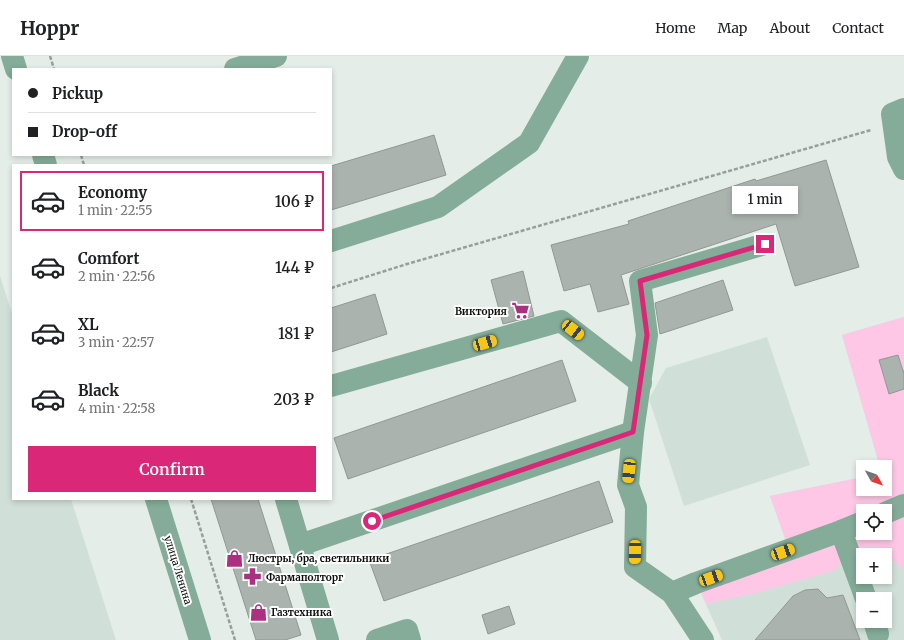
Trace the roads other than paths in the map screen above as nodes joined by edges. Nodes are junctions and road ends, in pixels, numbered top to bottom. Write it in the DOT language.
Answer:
graph roads {
  1 [pos="12,56"];
  2 [pos="276,56"];
  3 [pos="578,56"];
  4 [pos="16,68"];
  5 [pos="238,68"];
  6 [pos="898,111"];
  7 [pos="904,169"];
  8 [pos="332,241"];
  9 [pos="765,244"];
  10 [pos="641,384"];
  11 [pos="332,386"];
  12 [pos="633,432"];
  13 [pos="156,500"];
  14 [pos="286,500"];
  15 [pos="904,504"];
  16 [pos="892,509"];
  17 [pos="856,525"];
  18 [pos="841,531"];
  19 [pos="300,545"];
  20 [pos="863,592"];
  21 [pos="672,593"];
  22 [pos="200,640"];
  23 [pos="328,640"];
  24 [pos="377,640"];
  25 [pos="410,640"];
  26 [pos="703,640"];
  1 -- 4 [label="street"];
  2 -- 5 [label="street"];
  3 -- 8 [label="street"];
  6 -- 7 [label="street"];
  9 -- 10 [label="street"];
  10 -- 11 [label="street"];
  10 -- 12 [label="street"];
  12 -- 19 [label="street"];
  12 -- 21 [label="street"];
  13 -- 22 [label="street, улица Ленина"];
  14 -- 19 [label="street"];
  15 -- 16 [label="street"];
  17 -- 18 [label="street"];
  18 -- 20 [label="street"];
  18 -- 21 [label="street"];
  19 -- 23 [label="street"];
  21 -- 26 [label="street"];
  24 -- 25 [label="street"];
}
